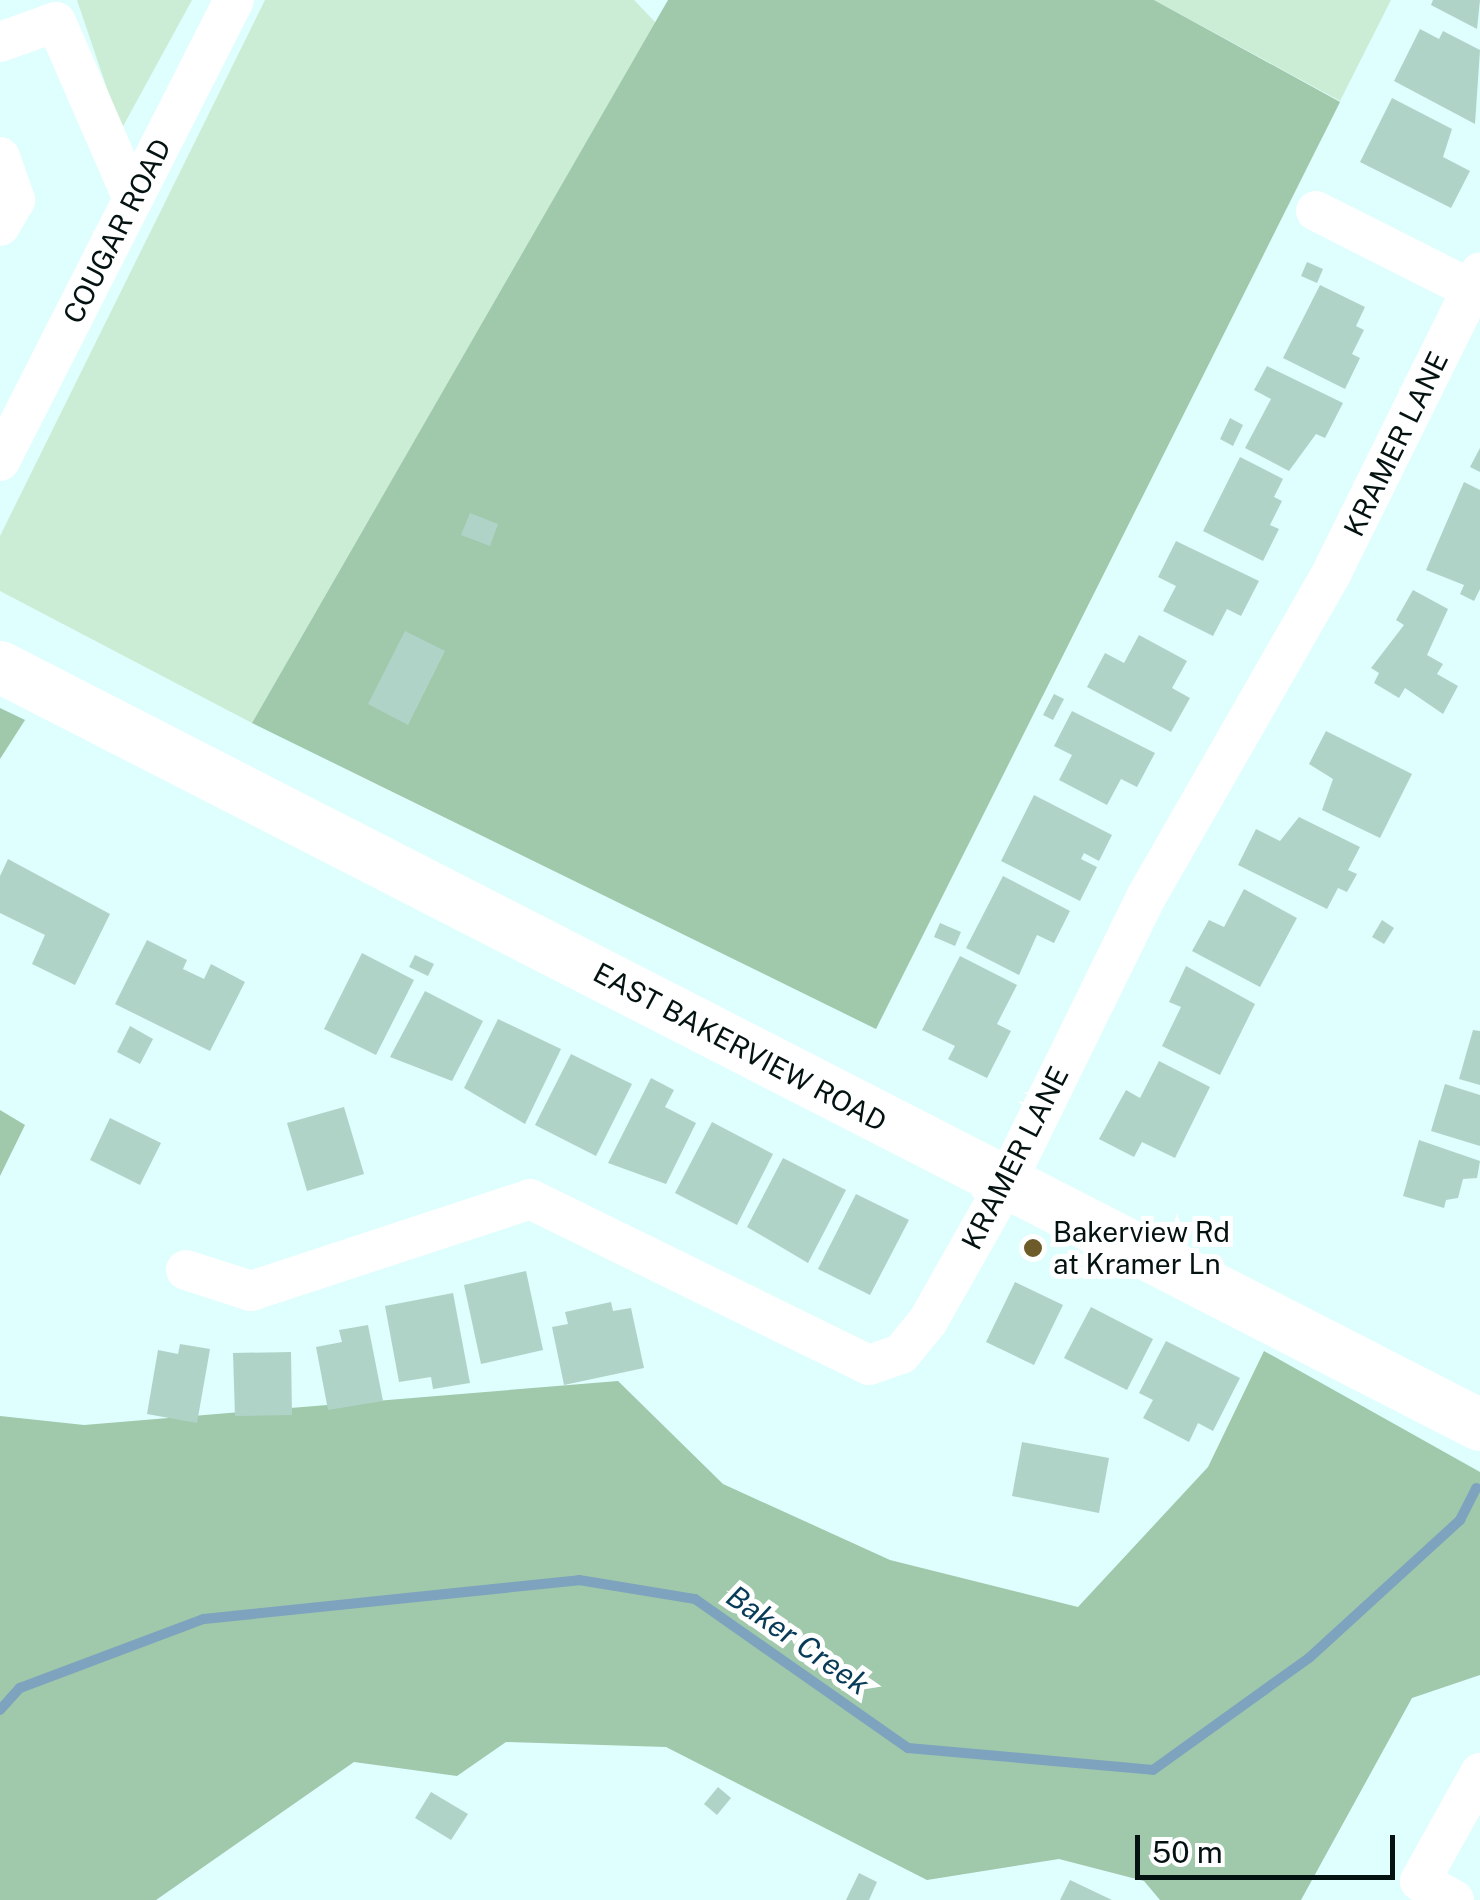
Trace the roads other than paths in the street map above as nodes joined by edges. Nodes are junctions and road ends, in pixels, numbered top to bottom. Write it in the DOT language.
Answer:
graph roads {
  1 [pos="234,0"];
  2 [pos="52,11"];
  3 [pos="0,42"];
  4 [pos="0,157"];
  5 [pos="133,200"];
  6 [pos="1316,211"];
  7 [pos="0,226"];
  8 [pos="1477,285"];
  9 [pos="0,461"];
  10 [pos="0,667"];
  11 [pos="1005,1185"];
  12 [pos="186,1270"];
  13 [pos="1480,1425"];
  14 [pos="1480,1773"];
  15 [pos="1454,1900"];
  1 -- 5 [label="street, COUGAR ROAD"];
  2 -- 3 [label="street"];
  2 -- 5 [label="street"];
  4 -- 7 [label="street"];
  5 -- 9 [label="street, COUGAR ROAD"];
  6 -- 8 [label="street"];
  8 -- 11 [label="street, KRAMER LANE"];
  10 -- 11 [label="main road, EAST BAKERVIEW ROAD"];
  11 -- 12 [label="street, KRAMER LANE"];
  11 -- 13 [label="main road, EAST BAKERVIEW ROAD"];
  14 -- 15 [label="street"];
}
